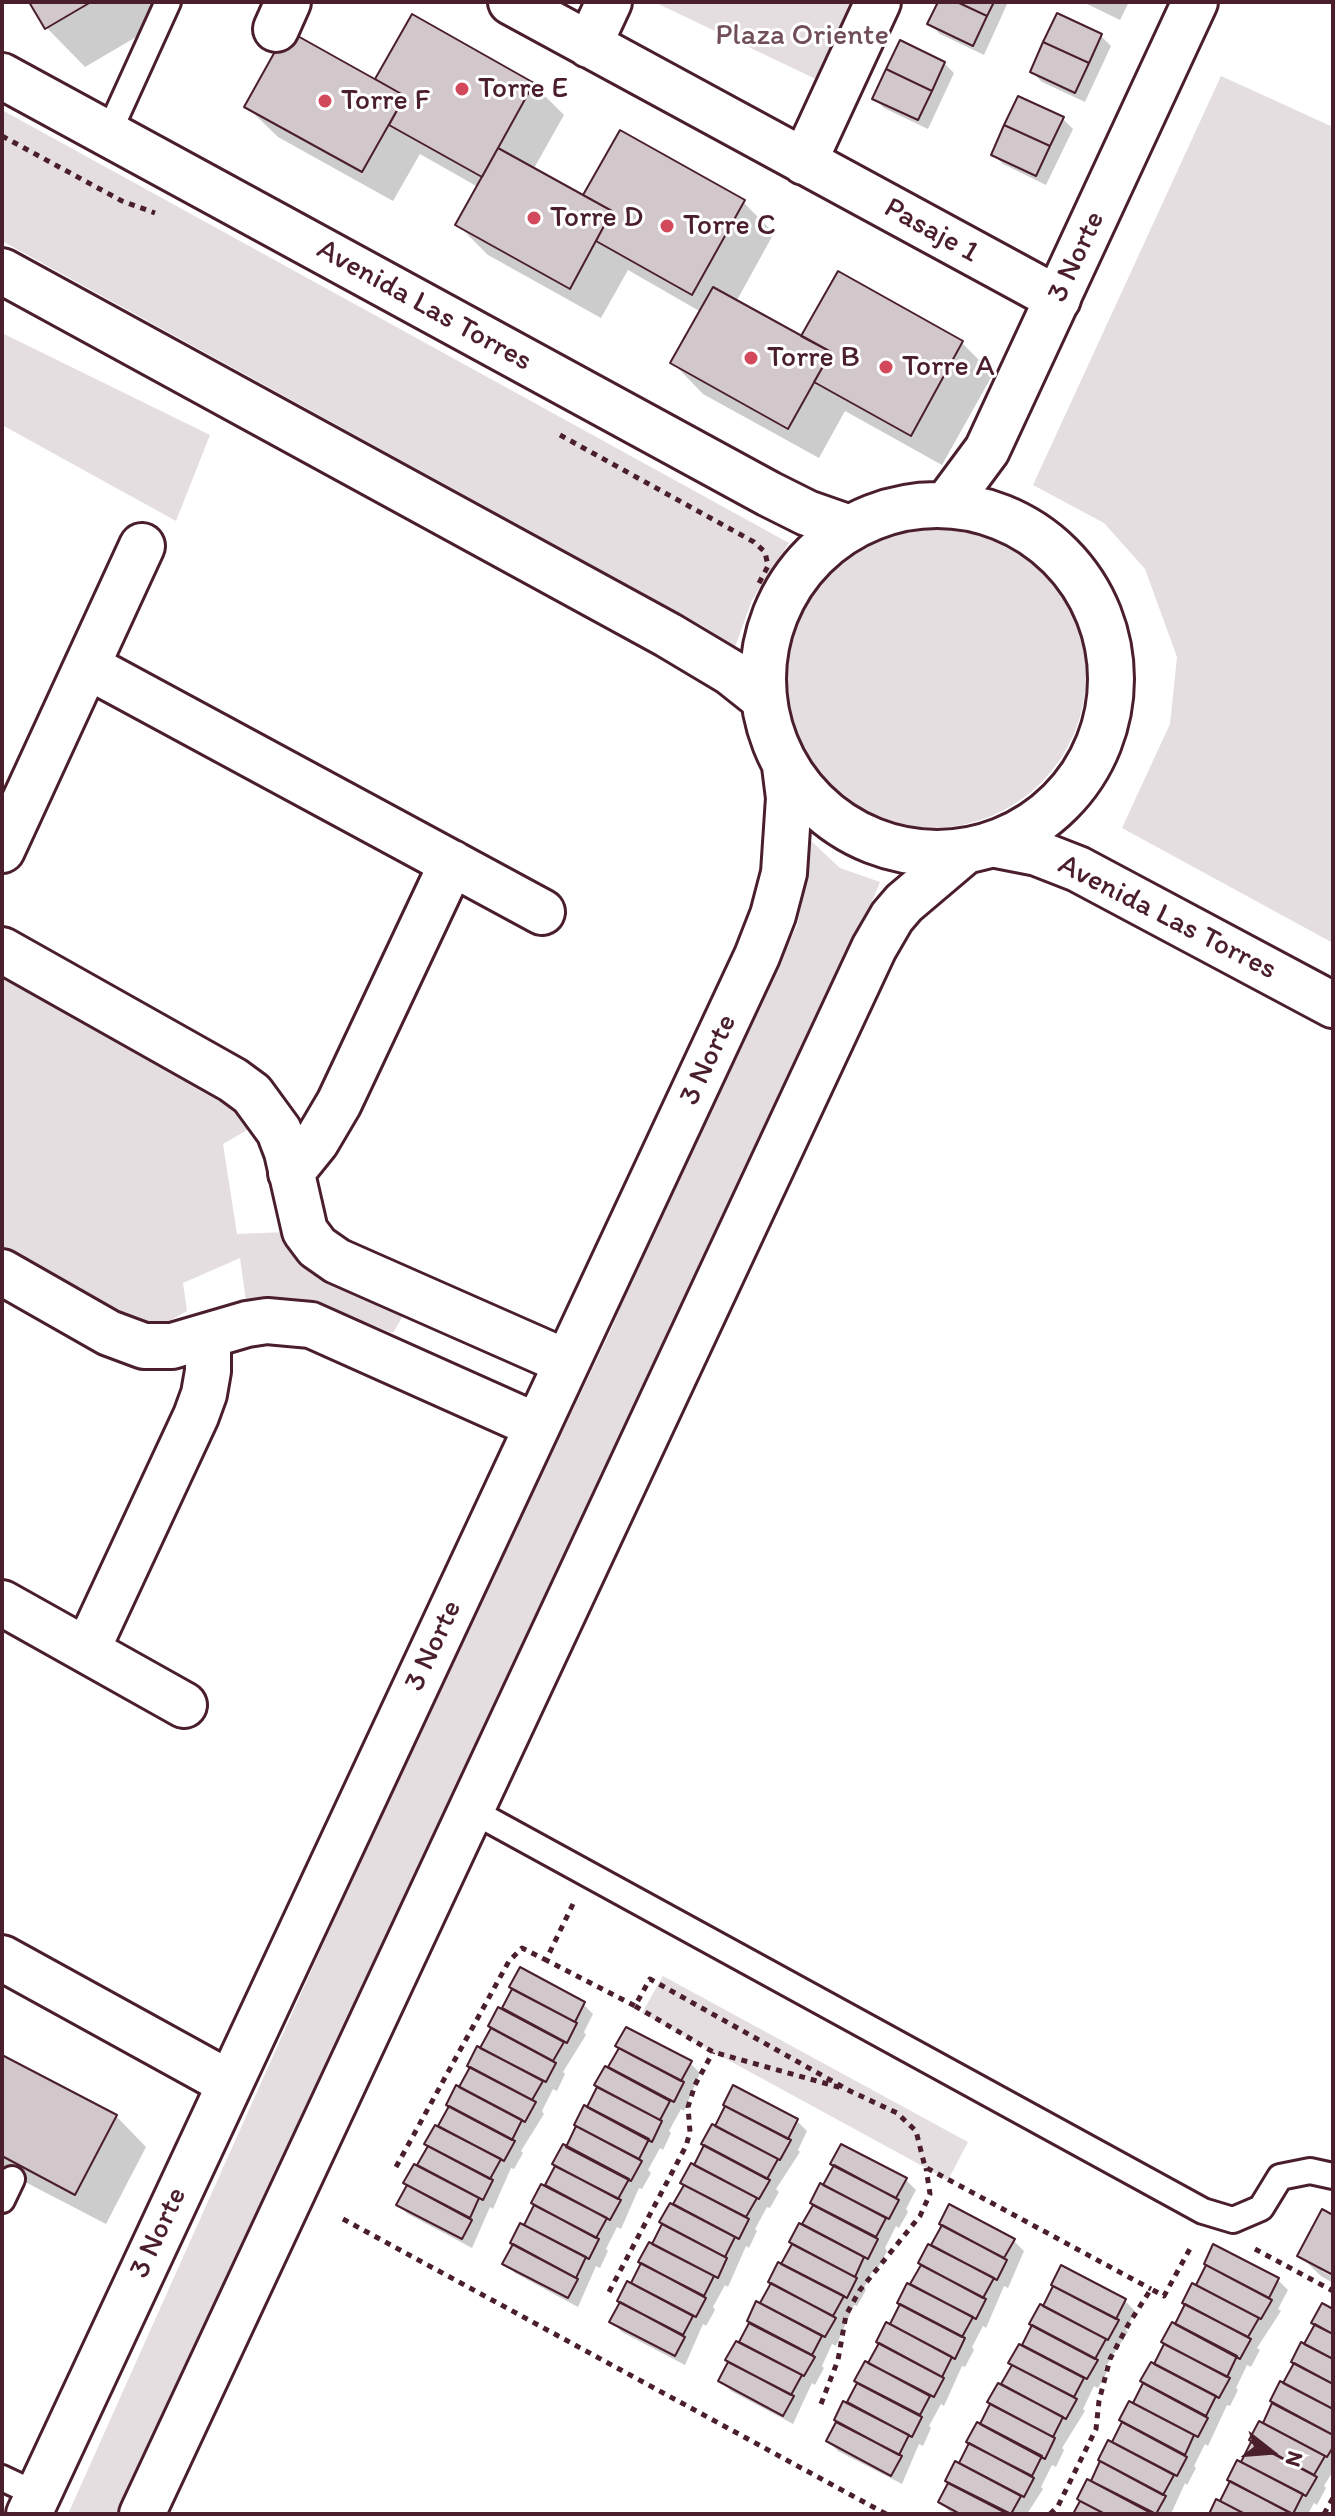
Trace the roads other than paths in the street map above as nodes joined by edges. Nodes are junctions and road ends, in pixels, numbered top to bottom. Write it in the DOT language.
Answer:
graph roads {
  1 [pos="168,2"];
  2 [pos="511,2"];
  3 [pos="609,2"];
  4 [pos="878,2"];
  5 [pos="1195,2"];
  6 [pos="589,45"];
  7 [pos="2,76"];
  8 [pos="108,134"];
  9 [pos="804,162"];
  10 [pos="2,271"];
  11 [pos="1058,299"];
  12 [pos="947,504"];
  13 [pos="850,528"];
  14 [pos="142,546"];
  15 [pos="87,666"];
  16 [pos="764,699"];
  17 [pos="785,766"];
  18 [pos="979,849"];
  19 [pos="2,850"];
  20 [pos="452,863"];
  21 [pos="542,912"];
  22 [pos="2,950"];
  23 [pos="1333,1005"];
  24 [pos="291,1173"];
  25 [pos="2,1272"];
  26 [pos="208,1336"];
  27 [pos="566,1362"];
  28 [pos="537,1426"];
  29 [pos="2,1603"];
  30 [pos="87,1650"];
  31 [pos="184,1705"];
  32 [pos="471,1810"];
  33 [pos="2,1958"];
  34 [pos="229,2083"];
  35 [pos="1333,2176"];
  36 [pos="23,2496"];
  37 [pos="142,2514"];
  1 -- 8 [label="lane"];
  2 -- 6 [label="street, Pasaje 1"];
  3 -- 6 [label="street"];
  4 -- 9 [label="street"];
  5 -- 11 [label="street, 3 Norte"];
  6 -- 9 [label="street, Pasaje 1"];
  7 -- 8 [label="street, Avenida Las Torres"];
  8 -- 13 [label="street, Avenida Las Torres"];
  9 -- 11 [label="street, Pasaje 1"];
  10 -- 16 [label="street"];
  11 -- 12 [label="street, 3 Norte"];
  12 -- 13 [label="street"];
  12 -- 18 [label="street"];
  13 -- 16 [label="street"];
  14 -- 15 [label="street"];
  15 -- 19 [label="street"];
  15 -- 20 [label="street"];
  16 -- 17 [label="street"];
  17 -- 18 [label="street, Avenida Las Torres"];
  17 -- 27 [label="street, 3 Norte"];
  18 -- 23 [label="street, Avenida Las Torres"];
  18 -- 32 [label="street"];
  20 -- 21 [label="street"];
  20 -- 24 [label="street"];
  22 -- 24 [label="street"];
  24 -- 27 [label="street"];
  25 -- 26 [label="street"];
  26 -- 28 [label="street"];
  26 -- 30 [label="street"];
  27 -- 28 [label="street, 3 Norte"];
  28 -- 34 [label="street, 3 Norte"];
  29 -- 30 [label="street"];
  30 -- 31 [label="street"];
  32 -- 35 [label="lane"];
  32 -- 37 [label="street"];
  33 -- 34 [label="street"];
  34 -- 36 [label="street, 3 Norte"];
}
